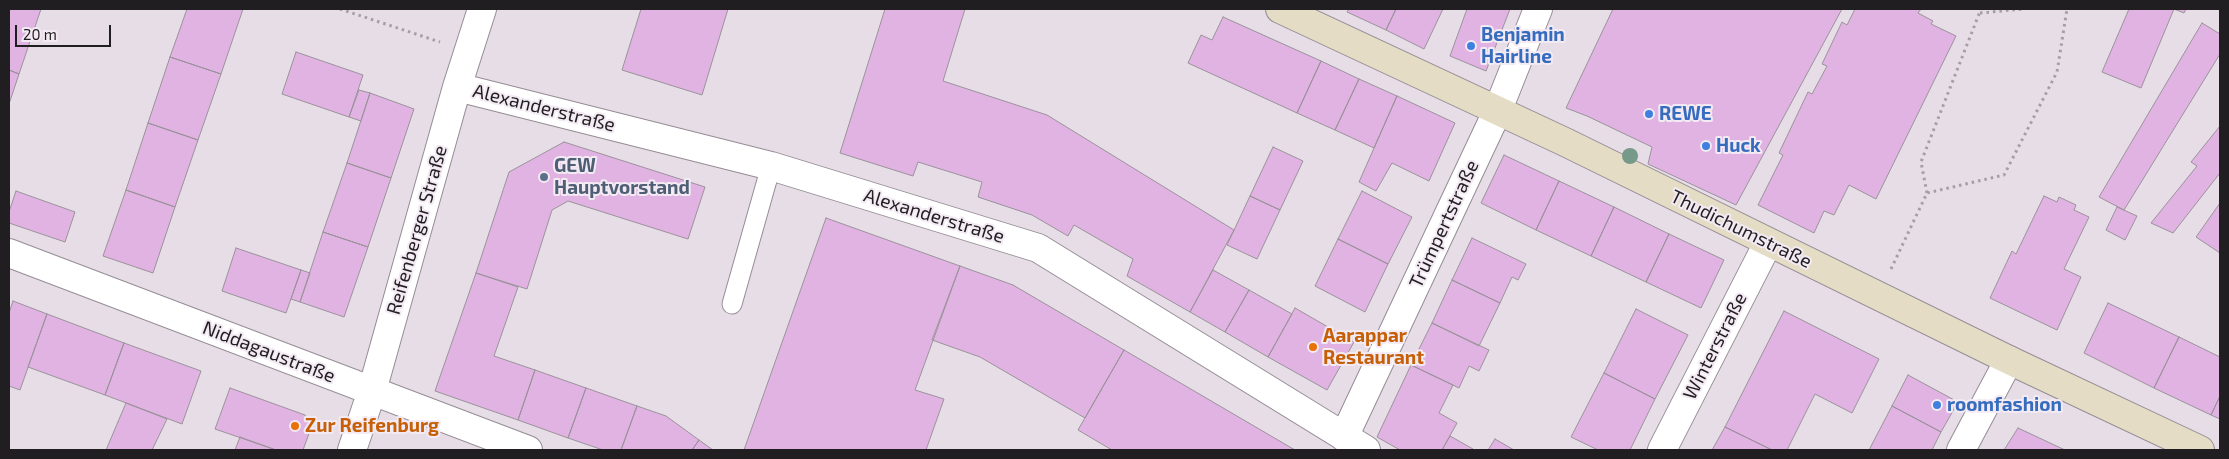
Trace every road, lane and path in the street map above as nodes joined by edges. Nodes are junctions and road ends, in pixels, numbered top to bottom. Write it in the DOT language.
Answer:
graph roads {
  1 [pos="340,9"];
  2 [pos="482,9"];
  3 [pos="1280,9"];
  4 [pos="1538,9"];
  5 [pos="2023,9"];
  6 [pos="2067,9"];
  7 [pos="1981,11"];
  8 [pos="469,52"];
  9 [pos="457,86"];
  10 [pos="1497,112"];
  11 [pos="771,166"];
  12 [pos="1927,193"];
  13 [pos="1768,243"];
  14 [pos="9,254"];
  15 [pos="1878,296"];
  16 [pos="732,304"];
  17 [pos="2009,360"];
  18 [pos="372,391"];
  19 [pos="1348,446"];
  20 [pos="352,450"];
  21 [pos="528,450"];
  22 [pos="1662,450"];
  23 [pos="1960,450"];
  24 [pos="2200,450"];
  1 -- 8 [label="path"];
  2 -- 8 [label="street, Reifenberger Straße"];
  3 -- 10 [label="main road, Thudichumstraße"];
  4 -- 10 [label="street, Trümpertstraße"];
  5 -- 7 [label="path"];
  6 -- 12 [label="path"];
  7 -- 12 [label="path"];
  8 -- 9 [label="street, Reifenberger Straße"];
  9 -- 11 [label="street, Alexanderstraße"];
  9 -- 18 [label="street, Reifenberger Straße"];
  10 -- 13 [label="main road, Thudichumstraße"];
  10 -- 19 [label="street, Trümpertstraße"];
  11 -- 16 [label="lane"];
  11 -- 19 [label="street, Alexanderstraße"];
  12 -- 15 [label="path"];
  13 -- 15 [label="main road, Thudichumstraße"];
  13 -- 22 [label="street, Winterstraße"];
  14 -- 18 [label="street, Niddagaustraße"];
  15 -- 17 [label="main road, Thudichumstraße"];
  17 -- 23 [label="street"];
  17 -- 24 [label="main road, Thudichumstraße"];
  18 -- 20 [label="street, Reifenberger Straße"];
  18 -- 21 [label="street, Niddagaustraße"];
}
